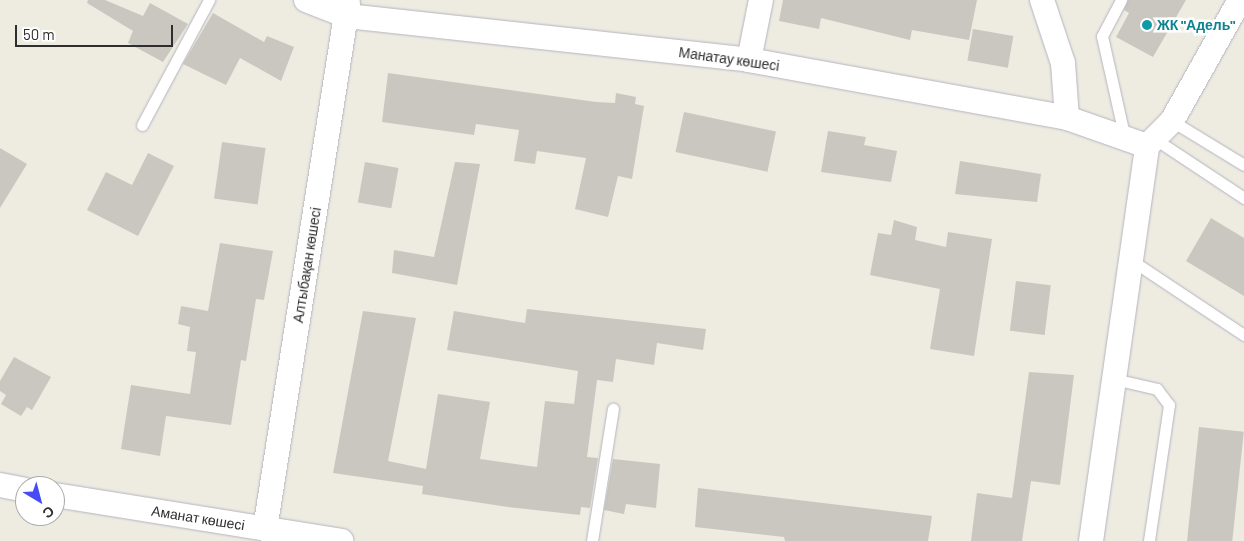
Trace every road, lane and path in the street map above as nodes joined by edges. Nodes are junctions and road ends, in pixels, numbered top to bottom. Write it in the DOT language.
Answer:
graph roads {
  1 [pos="209,0"];
  2 [pos="306,0"];
  3 [pos="761,0"];
  4 [pos="1042,0"];
  5 [pos="1122,0"];
  6 [pos="1240,0"];
  7 [pos="348,8"];
  8 [pos="749,60"];
  9 [pos="1067,118"];
  10 [pos="1172,120"];
  11 [pos="142,125"];
  12 [pos="1125,138"];
  13 [pos="1151,143"];
  14 [pos="1244,164"];
  15 [pos="1244,198"];
  16 [pos="1131,260"];
  17 [pos="1244,335"];
  18 [pos="1114,379"];
  19 [pos="613,408"];
  20 [pos="0,485"];
  21 [pos="15,488"];
  22 [pos="65,497"];
  23 [pos="265,529"];
  24 [pos="341,541"];
  25 [pos="592,541"];
  26 [pos="1091,541"];
  27 [pos="1150,541"];
  1 -- 11 [label="lane"];
  2 -- 7 [label="street, Манатау көшесі"];
  3 -- 8 [label="street"];
  4 -- 9 [label="street"];
  5 -- 12 [label="lane"];
  6 -- 10 [label="street"];
  7 -- 8 [label="street, Манатау көшесі"];
  7 -- 23 [label="street, Алтыбақан көшесі"];
  8 -- 9 [label="street, Манатау көшесі"];
  9 -- 12 [label="street, Манатау көшесі"];
  10 -- 13 [label="street"];
  10 -- 14 [label="lane"];
  12 -- 13 [label="street, Манатау көшесі"];
  13 -- 15 [label="lane"];
  13 -- 16 [label="street"];
  16 -- 17 [label="lane"];
  16 -- 18 [label="street"];
  18 -- 26 [label="street"];
  18 -- 27 [label="lane"];
  19 -- 25 [label="lane"];
  20 -- 21 [label="street"];
  22 -- 23 [label="street, Аманат көшесі"];
  23 -- 24 [label="street, Аманат көшесі"];
}
